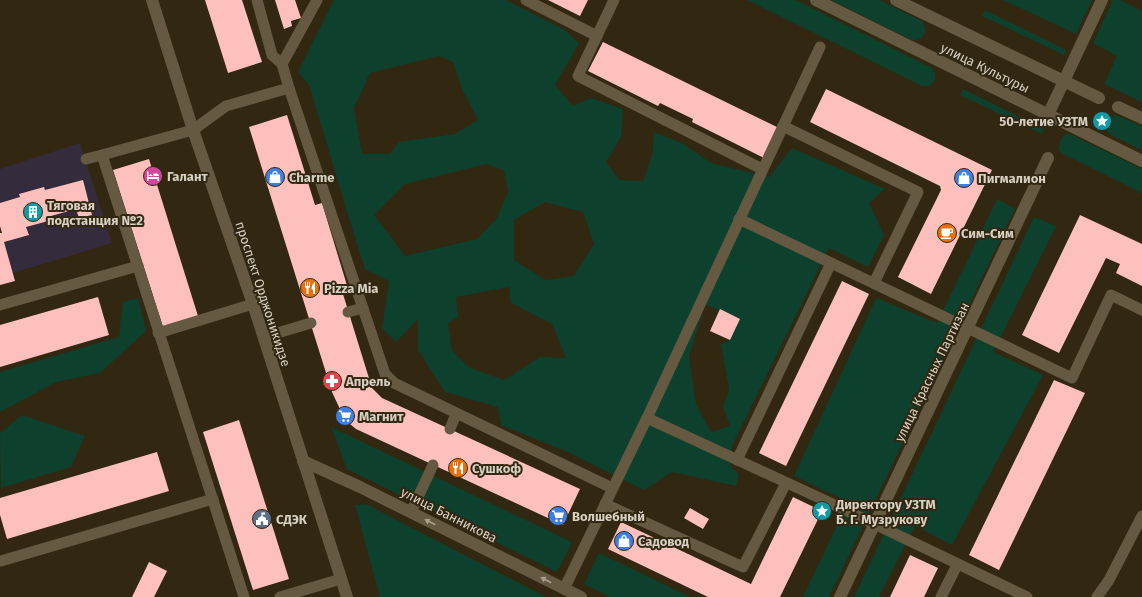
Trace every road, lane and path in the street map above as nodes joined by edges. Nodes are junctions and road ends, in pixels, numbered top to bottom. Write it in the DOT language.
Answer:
graph roads {
  1 [pos="152,0"];
  2 [pos="257,0"];
  3 [pos="317,0"];
  4 [pos="526,0"];
  5 [pos="614,0"];
  6 [pos="816,0"];
  7 [pos="896,0"];
  8 [pos="1102,0"];
  9 [pos="597,36"];
  10 [pos="820,47"];
  11 [pos="282,64"];
  12 [pos="1065,82"];
  13 [pos="289,88"];
  14 [pos="1099,98"];
  15 [pos="1118,107"];
  16 [pos="1048,115"];
  17 [pos="1142,118"];
  18 [pos="783,126"];
  19 [pos="193,130"];
  20 [pos="102,155"];
  21 [pos="1048,158"];
  22 [pos="86,160"];
  23 [pos="1142,162"];
  24 [pos="762,169"];
  25 [pos="739,218"];
  26 [pos="831,262"];
  27 [pos="138,266"];
  28 [pos="874,283"];
  29 [pos="253,304"];
  30 [pos="0,305"];
  31 [pos="363,308"];
  32 [pos="1142,310"];
  33 [pos="348,312"];
  34 [pos="311,323"];
  35 [pos="969,329"];
  36 [pos="158,333"];
  37 [pos="264,337"];
  38 [pos="456,414"];
  39 [pos="646,418"];
  40 [pos="450,429"];
  41 [pos="737,460"];
  42 [pos="303,461"];
  43 [pos="433,465"];
  44 [pos="786,482"];
  45 [pos="612,488"];
  46 [pos="214,499"];
  47 [pos="605,504"];
  48 [pos="411,512"];
  49 [pos="1142,516"];
  50 [pos="874,524"];
  51 [pos="1,561"];
  52 [pos="957,565"];
  53 [pos="341,578"];
  54 [pos="320,585"];
  55 [pos="564,589"];
  56 [pos="244,597"];
  57 [pos="280,597"];
  58 [pos="305,597"];
  59 [pos="346,597"];
  60 [pos="581,597"];
  61 [pos="840,597"];
  62 [pos="941,597"];
  63 [pos="1027,597"];
  64 [pos="1098,597"];
  1 -- 19 [label="street, проспект Орджоникидзе"];
  2 -- 11 [label="lane"];
  3 -- 11 [label="lane"];
  4 -- 9 [label="lane"];
  5 -- 9 [label="lane"];
  6 -- 16 [label="street, улица Культуры"];
  7 -- 12 [label="street, улица Культуры"];
  8 -- 12 [label="street"];
  9 -- 24 [label="lane"];
  10 -- 18 [label="lane"];
  11 -- 13 [label="lane"];
  12 -- 14 [label="street, улица Культуры"];
  12 -- 16 [label="street"];
  13 -- 19 [label="lane"];
  13 -- 31 [label="lane"];
  15 -- 17 [label="street"];
  16 -- 23 [label="street, улица Культуры"];
  18 -- 24 [label="lane"];
  18 -- 28 [label="lane"];
  19 -- 20 [label="lane"];
  19 -- 29 [label="street, проспект Орджоникидзе"];
  20 -- 22 [label="lane"];
  20 -- 27 [label="lane"];
  21 -- 35 [label="street, улица Красных Партизан"];
  24 -- 25 [label="lane"];
  25 -- 26 [label="lane"];
  25 -- 39 [label="lane"];
  26 -- 28 [label="lane"];
  26 -- 41 [label="lane"];
  27 -- 30 [label="lane"];
  27 -- 36 [label="lane"];
  28 -- 35 [label="lane"];
  29 -- 36 [label="lane"];
  29 -- 37 [label="street, проспект Орджоникидзе"];
  31 -- 33 [label="lane"];
  31 -- 38 [label="lane"];
  32 -- 35 [label="lane"];
  34 -- 37 [label="lane"];
  35 -- 50 [label="street, улица Красных Партизан"];
  36 -- 46 [label="lane"];
  37 -- 42 [label="street, проспект Орджоникидзе"];
  38 -- 40 [label="lane"];
  38 -- 45 [label="lane"];
  39 -- 41 [label="lane"];
  39 -- 45 [label="lane"];
  41 -- 44 [label="lane"];
  42 -- 48 [label="street, улица Банникова"];
  42 -- 53 [label="street, проспект Орджоникидзе"];
  43 -- 48 [label="lane"];
  44 -- 47 [label="lane"];
  44 -- 50 [label="lane"];
  45 -- 47 [label="lane"];
  46 -- 51 [label="lane"];
  46 -- 56 [label="lane"];
  47 -- 55 [label="lane"];
  55 -- 48 [label="street, улица Банникова, one-way"];
  49 -- 64 [label="lane"];
  50 -- 52 [label="lane"];
  50 -- 61 [label="street, улица Красных Партизан"];
  52 -- 62 [label="lane"];
  52 -- 63 [label="lane"];
  53 -- 54 [label="lane"];
  53 -- 59 [label="street, проспект Орджоникидзе"];
  54 -- 57 [label="lane"];
  54 -- 58 [label="lane"];
  55 -- 60 [label="street, улица Банникова"];
}
